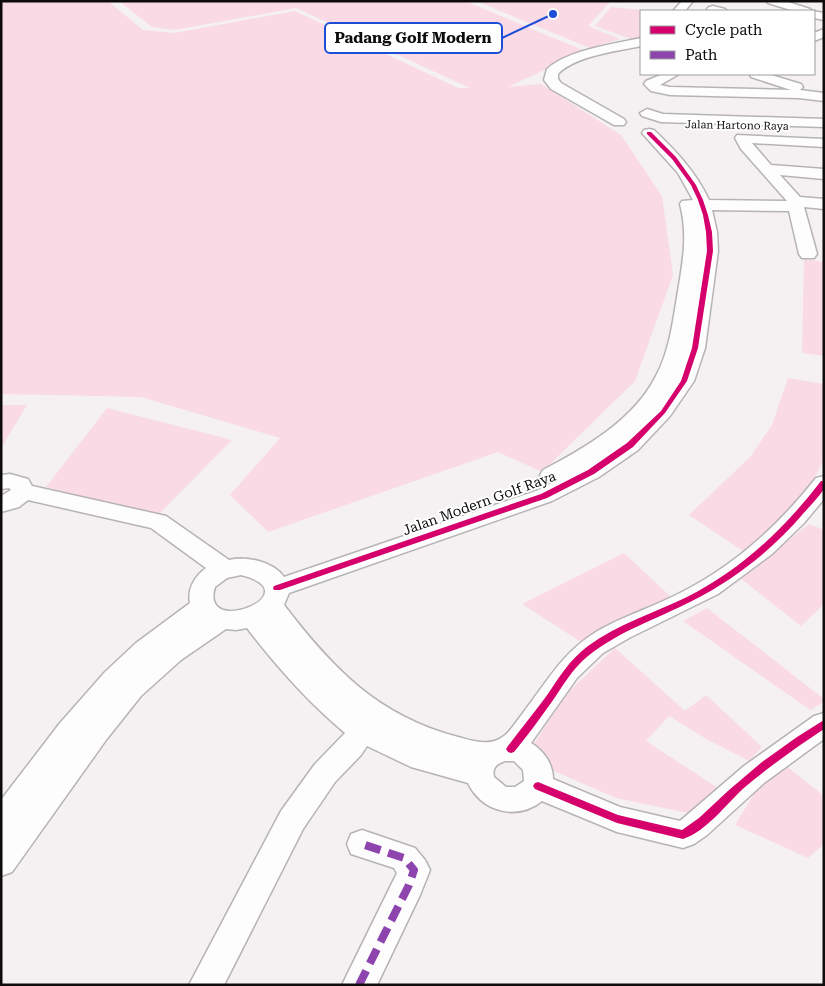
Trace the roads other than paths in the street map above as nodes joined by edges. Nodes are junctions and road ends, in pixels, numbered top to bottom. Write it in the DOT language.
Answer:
graph roads {
  1 [pos="772,1"];
  2 [pos="803,10"];
  3 [pos="640,42"];
  4 [pos="640,46"];
  5 [pos="671,75"];
  6 [pos="759,75"];
  7 [pos="807,89"];
  8 [pos="824,97"];
  9 [pos="824,123"];
  10 [pos="640,125"];
  11 [pos="805,127"];
  12 [pos="824,128"];
  13 [pos="824,135"];
  14 [pos="824,143"];
  15 [pos="766,169"];
  16 [pos="824,174"];
  17 [pos="794,201"];
  18 [pos="702,202"];
  19 [pos="824,204"];
  20 [pos="804,238"];
  21 [pos="824,240"];
  22 [pos="808,254"];
  23 [pos="1,482"];
  24 [pos="824,483"];
  25 [pos="22,491"];
  26 [pos="1,504"];
  27 [pos="225,569"];
  28 [pos="268,596"];
  29 [pos="212,613"];
  30 [pos="370,724"];
  31 [pos="824,724"];
  32 [pos="491,760"];
  33 [pos="538,777"];
  34 [pos="1,824"];
  35 [pos="362,844"];
  36 [pos="1,862"];
  37 [pos="206,985"];
  38 [pos="358,985"];
  1 -- 2 [label="street"];
  3 -- 10 [label="street, Jalan Modern Golf Raya"];
  4 -- 10 [label="street, Jalan Modern Golf Raya"];
  5 -- 7 [label="street"];
  6 -- 7 [label="street"];
  7 -- 8 [label="street"];
  7 -- 11 [label="street"];
  9 -- 11 [label="street"];
  10 -- 11 [label="street, Jalan Hartono Raya"];
  10 -- 18 [label="street, Jalan Modern Golf Raya"];
  10 -- 28 [label="street, Jalan Modern Golf Raya"];
  11 -- 12 [label="street, Jalan Hartono Raya"];
  11 -- 13 [label="street, Jalan Hartono Raya"];
  14 -- 15 [label="street"];
  15 -- 16 [label="street"];
  15 -- 17 [label="street"];
  17 -- 18 [label="street"];
  17 -- 19 [label="street"];
  17 -- 20 [label="street"];
  18 -- 28 [label="street, Jalan Modern Golf Raya"];
  20 -- 21 [label="street"];
  20 -- 22 [label="street"];
  23 -- 25 [label="street"];
  24 -- 32 [label="street"];
  25 -- 26 [label="street"];
  25 -- 27 [label="street"];
  27 -- 28 [label="street"];
  27 -- 29 [label="street"];
  28 -- 29 [label="street"];
  28 -- 30 [label="street"];
  29 -- 34 [label="street"];
  29 -- 36 [label="street"];
  30 -- 32 [label="street"];
  30 -- 37 [label="street"];
  31 -- 33 [label="street"];
  32 -- 33 [label="street"];
  32 -- 33 [label="street"];
  35 -- 38 [label="street"];
}
